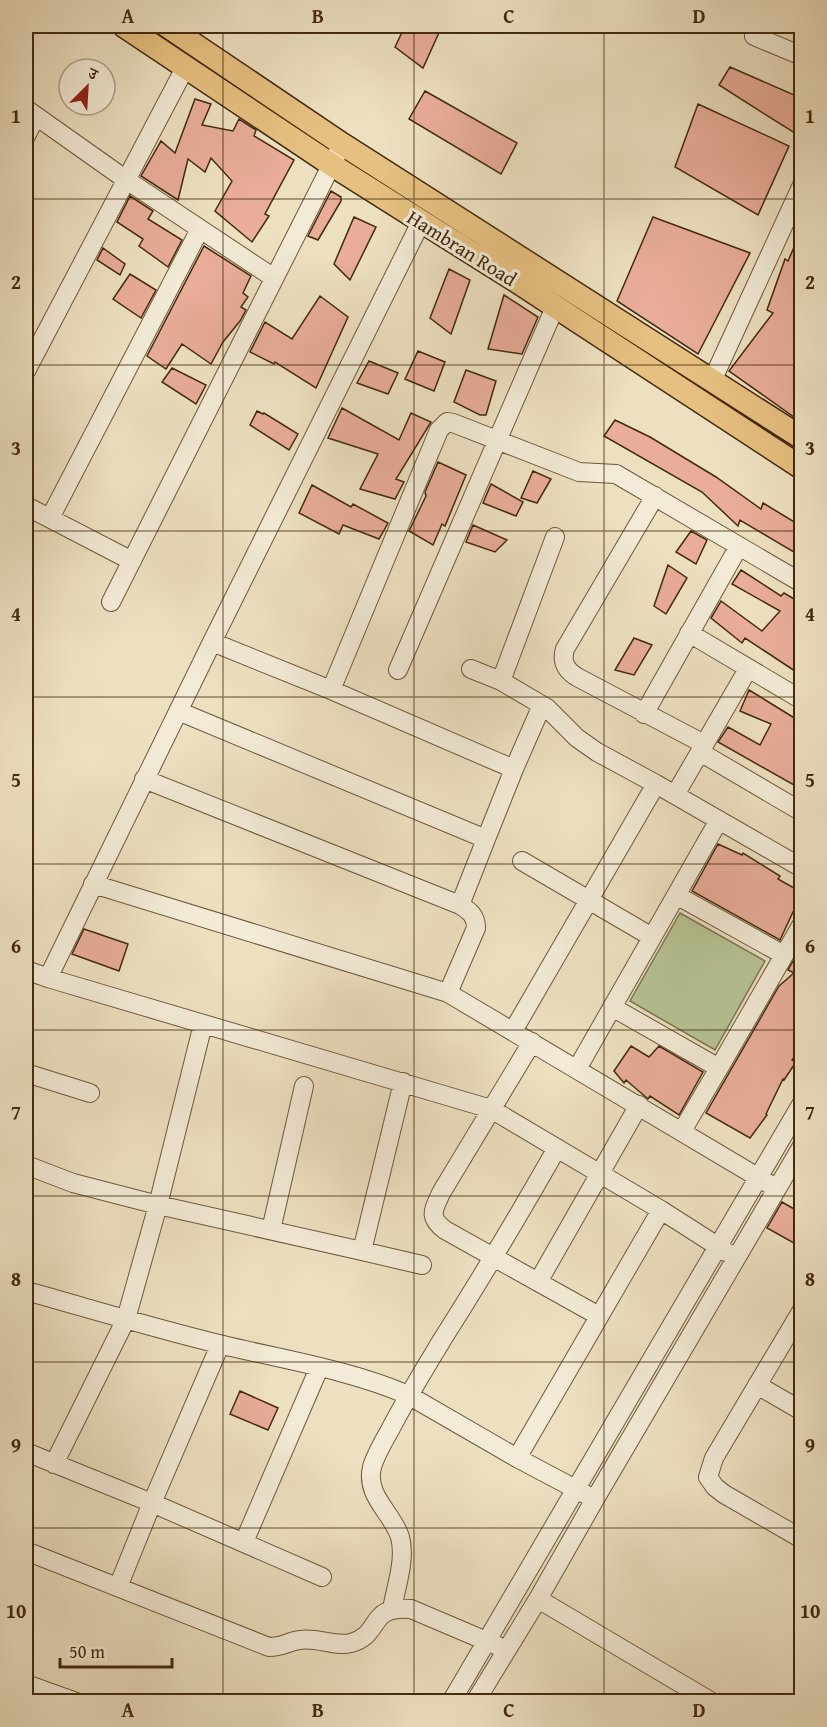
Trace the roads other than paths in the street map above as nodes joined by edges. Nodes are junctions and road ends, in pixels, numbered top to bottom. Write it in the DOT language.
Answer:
graph roads {
  1 [pos="124,26"];
  2 [pos="167,26"];
  3 [pos="754,36"];
  4 [pos="800,51"];
  5 [pos="186,66"];
  6 [pos="31,113"];
  7 [pos="26,136"];
  8 [pos="342,144"];
  9 [pos="332,165"];
  10 [pos="125,179"];
  11 [pos="801,185"];
  12 [pos="422,222"];
  13 [pos="200,229"];
  14 [pos="521,272"];
  15 [pos="274,278"];
  16 [pos="555,307"];
  17 [pos="26,370"];
  18 [pos="712,381"];
  19 [pos="801,438"];
  20 [pos="497,439"];
  21 [pos="801,468"];
  22 [pos="655,495"];
  23 [pos="26,506"];
  24 [pos="50,518"];
  25 [pos="555,537"];
  26 [pos="739,546"];
  27 [pos="132,561"];
  28 [pos="801,583"];
  29 [pos="111,602"];
  30 [pos="689,633"];
  31 [pos="212,642"];
  32 [pos="471,669"];
  33 [pos="748,669"];
  34 [pos="398,670"];
  35 [pos="501,681"];
  36 [pos="330,690"];
  37 [pos="801,700"];
  38 [pos="542,705"];
  39 [pos="178,711"];
  40 [pos="644,714"];
  41 [pos="702,748"];
  42 [pos="514,769"];
  43 [pos="144,779"];
  44 [pos="656,784"];
  45 [pos="675,795"];
  46 [pos="801,812"];
  47 [pos="719,820"];
  48 [pos="486,839"];
  49 [pos="522,861"];
  50 [pos="801,868"];
  51 [pos="93,884"];
  52 [pos="676,895"];
  53 [pos="589,899"];
  54 [pos="460,905"];
  55 [pos="801,924"];
  56 [pos="652,937"];
  57 [pos="784,955"];
  58 [pos="26,970"];
  59 [pos="48,978"];
  60 [pos="448,993"];
  61 [pos="612,1007"];
  62 [pos="203,1024"];
  63 [pos="513,1031"];
  64 [pos="532,1042"];
  65 [pos="719,1068"];
  66 [pos="578,1069"];
  67 [pos="26,1073"];
  68 [pos="403,1082"];
  69 [pos="304,1086"];
  70 [pos="90,1093"];
  71 [pos="801,1103"];
  72 [pos="639,1105"];
  73 [pos="491,1109"];
  74 [pos="682,1131"];
  75 [pos="801,1146"];
  76 [pos="557,1148"];
  77 [pos="26,1164"];
  78 [pos="599,1173"];
  79 [pos="759,1177"];
  80 [pos="776,1188"];
  81 [pos="158,1205"];
  82 [pos="661,1210"];
  83 [pos="271,1230"];
  84 [pos="717,1246"];
  85 [pos="362,1251"];
  86 [pos="493,1258"];
  87 [pos="736,1258"];
  88 [pos="422,1265"];
  89 [pos="538,1282"];
  90 [pos="26,1291"];
  91 [pos="801,1310"];
  92 [pos="599,1316"];
  93 [pos="126,1319"];
  94 [pos="220,1345"];
  95 [pos="319,1368"];
  96 [pos="758,1385"];
  97 [pos="408,1395"];
  98 [pos="801,1411"];
  99 [pos="26,1452"];
  100 [pos="517,1458"];
  101 [pos="54,1464"];
  102 [pos="576,1489"];
  103 [pos="595,1499"];
  104 [pos="152,1503"];
  105 [pos="801,1539"];
  106 [pos="244,1542"];
  107 [pos="26,1551"];
  108 [pos="322,1577"];
  109 [pos="118,1587"];
  110 [pos="538,1599"];
  111 [pos="392,1609"];
  112 [pos="487,1641"];
  113 [pos="507,1650"];
  114 [pos="26,1684"];
  115 [pos="53,1698"];
  116 [pos="76,1701"];
  117 [pos="451,1701"];
  118 [pos="475,1701"];
  119 [pos="712,1701"];
  1 -- 5 [label="main road, Hambran Road"];
  2 -- 8 [label="main road, Hambran Road"];
  3 -- 4 [label="street"];
  5 -- 9 [label="main road, Hambran Road"];
  5 -- 10 [label="street"];
  6 -- 7 [label="street"];
  6 -- 10 [label="street"];
  8 -- 9 [label="street"];
  8 -- 14 [label="main road, Hambran Road"];
  9 -- 12 [label="main road, Hambran Road"];
  9 -- 15 [label="street"];
  10 -- 13 [label="street"];
  10 -- 17 [label="street"];
  11 -- 18 [label="street"];
  12 -- 14 [label="main road, Hambran Road"];
  12 -- 31 [label="street"];
  13 -- 15 [label="street"];
  13 -- 24 [label="street"];
  14 -- 16 [label="main road, Hambran Road"];
  14 -- 18 [label="main road, Hambran Road"];
  15 -- 27 [label="street"];
  16 -- 20 [label="street"];
  16 -- 21 [label="main road, Hambran Road"];
  18 -- 19 [label="main road, Hambran Road"];
  20 -- 22 [label="street"];
  20 -- 34 [label="street"];
  20 -- 36 [label="street"];
  22 -- 26 [label="street"];
  22 -- 40 [label="street"];
  23 -- 24 [label="street"];
  24 -- 27 [label="street"];
  25 -- 35 [label="street"];
  26 -- 28 [label="street"];
  26 -- 30 [label="street"];
  27 -- 29 [label="street"];
  30 -- 33 [label="street"];
  30 -- 40 [label="street"];
  31 -- 36 [label="street"];
  31 -- 39 [label="street"];
  32 -- 35 [label="street"];
  33 -- 37 [label="street"];
  33 -- 41 [label="street"];
  35 -- 38 [label="street"];
  36 -- 42 [label="street"];
  38 -- 42 [label="street"];
  38 -- 44 [label="street"];
  39 -- 43 [label="street"];
  39 -- 48 [label="street"];
  40 -- 41 [label="street"];
  41 -- 45 [label="street"];
  41 -- 46 [label="street"];
  42 -- 48 [label="street"];
  43 -- 51 [label="street"];
  43 -- 54 [label="street"];
  44 -- 45 [label="street"];
  44 -- 53 [label="street"];
  45 -- 47 [label="street"];
  47 -- 50 [label="street"];
  47 -- 52 [label="street"];
  48 -- 54 [label="street"];
  49 -- 53 [label="street"];
  51 -- 59 [label="street"];
  51 -- 60 [label="street"];
  52 -- 56 [label="street"];
  52 -- 57 [label="street"];
  53 -- 56 [label="street"];
  53 -- 63 [label="street"];
  54 -- 60 [label="street"];
  55 -- 57 [label="street"];
  56 -- 61 [label="street"];
  57 -- 65 [label="street"];
  58 -- 59 [label="street"];
  59 -- 62 [label="street"];
  60 -- 63 [label="street"];
  61 -- 65 [label="street"];
  61 -- 66 [label="street"];
  62 -- 68 [label="street"];
  62 -- 81 [label="street"];
  63 -- 64 [label="street"];
  64 -- 66 [label="street"];
  64 -- 73 [label="street"];
  65 -- 74 [label="street"];
  66 -- 72 [label="street"];
  67 -- 70 [label="street"];
  68 -- 73 [label="street"];
  68 -- 85 [label="street"];
  69 -- 83 [label="street"];
  71 -- 79 [label="street"];
  72 -- 74 [label="street"];
  72 -- 78 [label="street"];
  73 -- 76 [label="street"];
  73 -- 86 [label="street"];
  74 -- 79 [label="street"];
  75 -- 80 [label="street"];
  76 -- 78 [label="street"];
  76 -- 86 [label="street"];
  77 -- 81 [label="street"];
  78 -- 82 [label="street"];
  78 -- 89 [label="street"];
  79 -- 80 [label="street"];
  79 -- 84 [label="street"];
  80 -- 87 [label="street"];
  81 -- 83 [label="street"];
  81 -- 93 [label="street"];
  82 -- 84 [label="street"];
  82 -- 92 [label="street"];
  83 -- 85 [label="street"];
  84 -- 87 [label="street"];
  84 -- 102 [label="street"];
  85 -- 88 [label="street"];
  86 -- 89 [label="street"];
  86 -- 97 [label="street"];
  87 -- 103 [label="street"];
  89 -- 92 [label="street"];
  90 -- 93 [label="street"];
  91 -- 96 [label="street"];
  92 -- 100 [label="street"];
  93 -- 94 [label="street"];
  93 -- 101 [label="street"];
  94 -- 95 [label="street"];
  94 -- 104 [label="street"];
  95 -- 97 [label="street"];
  95 -- 106 [label="street"];
  96 -- 98 [label="street"];
  96 -- 105 [label="street"];
  97 -- 100 [label="street"];
  97 -- 111 [label="street"];
  99 -- 101 [label="street"];
  100 -- 102 [label="street"];
  101 -- 104 [label="street"];
  102 -- 103 [label="street"];
  102 -- 112 [label="street"];
  103 -- 110 [label="street"];
  104 -- 106 [label="street"];
  104 -- 109 [label="street"];
  106 -- 108 [label="street"];
  107 -- 109 [label="street"];
  109 -- 111 [label="street"];
  110 -- 113 [label="street"];
  110 -- 119 [label="street"];
  111 -- 112 [label="street"];
  112 -- 113 [label="street"];
  112 -- 117 [label="street"];
  113 -- 118 [label="street"];
  114 -- 115 [label="street"];
  115 -- 116 [label="street"];
}
